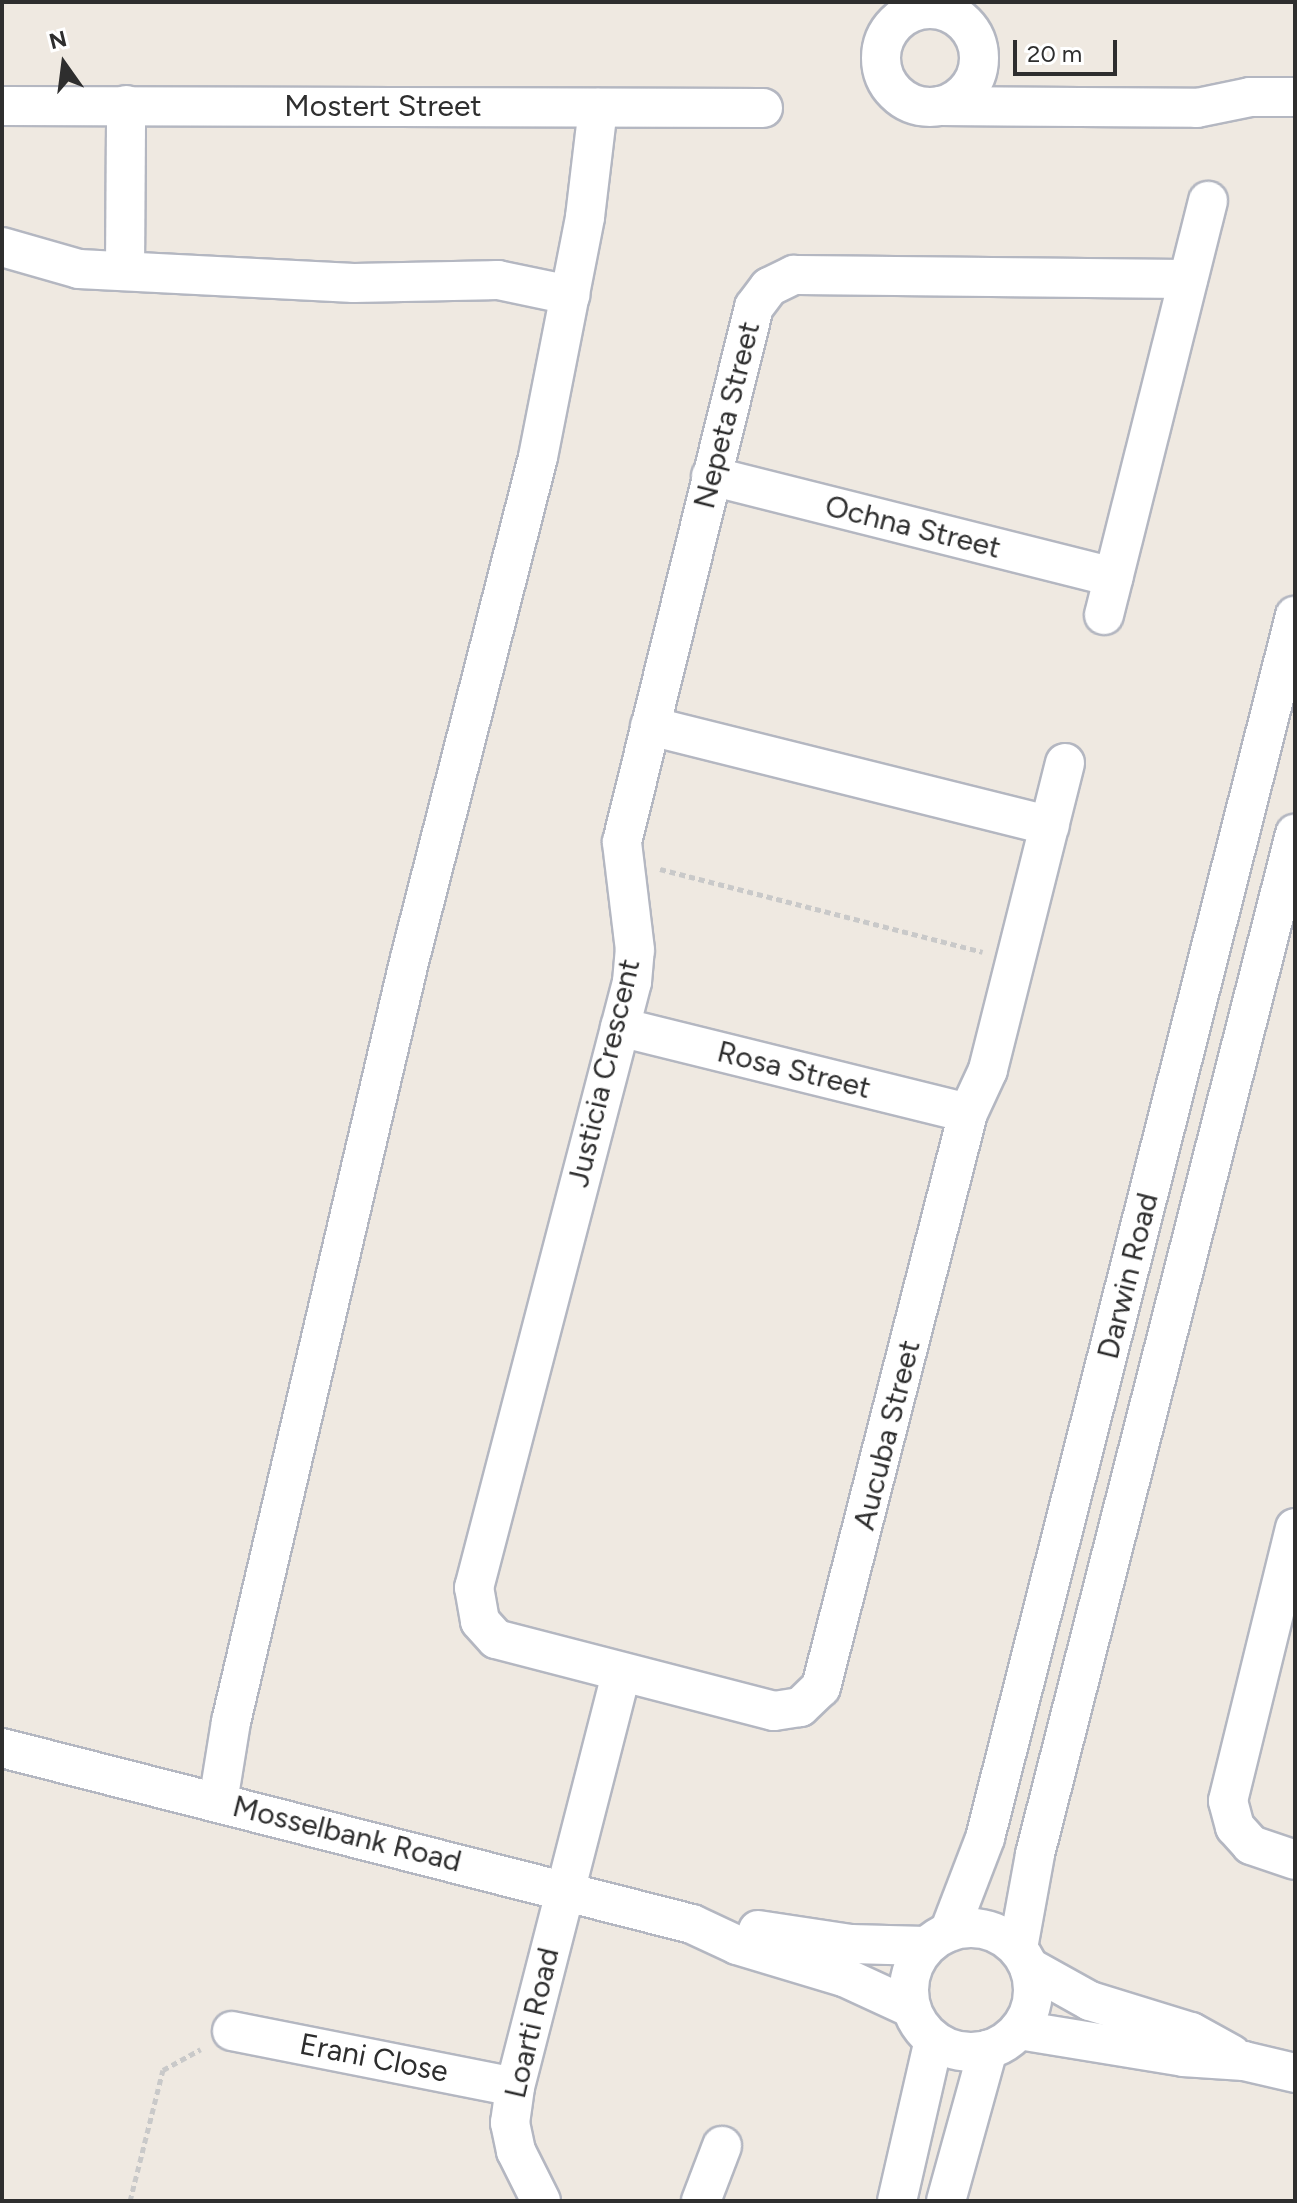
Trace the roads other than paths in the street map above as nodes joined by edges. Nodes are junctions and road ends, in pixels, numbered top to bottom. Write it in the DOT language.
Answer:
graph roads {
  1 [pos="898,11"];
  2 [pos="973,27"];
  3 [pos="1295,97"];
  4 [pos="126,105"];
  5 [pos="2,106"];
  6 [pos="940,106"];
  7 [pos="1035,107"];
  8 [pos="598,108"];
  9 [pos="763,108"];
  10 [pos="1197,108"];
  11 [pos="1295,122"];
  12 [pos="1208,201"];
  13 [pos="2,247"];
  14 [pos="125,268"];
  15 [pos="1188,279"];
  16 [pos="570,295"];
  17 [pos="711,476"];
  18 [pos="1114,577"];
  19 [pos="1104,615"];
  20 [pos="1295,616"];
  21 [pos="650,726"];
  22 [pos="1065,763"];
  23 [pos="1050,826"];
  24 [pos="1295,834"];
  25 [pos="620,1027"];
  26 [pos="968,1113"];
  27 [pos="1295,1528"];
  28 [pos="621,1674"];
  29 [pos="2,1748"];
  30 [pos="218,1802"];
  31 [pos="1295,1860"];
  32 [pos="564,1888"];
  33 [pos="692,1924"];
  34 [pos="937,1939"];
  35 [pos="1023,1957"];
  36 [pos="911,2008"];
  37 [pos="232,2031"];
  38 [pos="934,2040"];
  39 [pos="1003,2040"];
  40 [pos="1244,2061"];
  41 [pos="1295,2073"];
  42 [pos="515,2087"];
  43 [pos="722,2146"];
  44 [pos="541,2201"];
  45 [pos="701,2201"];
  46 [pos="897,2201"];
  47 [pos="946,2201"];
  1 -- 2 [label="street"];
  1 -- 6 [label="street"];
  2 -- 6 [label="street"];
  2 -- 7 [label="street"];
  3 -- 10 [label="street"];
  4 -- 5 [label="street, Mostert Street"];
  4 -- 8 [label="street, Mostert Street"];
  4 -- 14 [label="street"];
  6 -- 7 [label="street"];
  7 -- 10 [label="street"];
  8 -- 9 [label="street, Mostert Street"];
  8 -- 16 [label="street"];
  10 -- 11 [label="street"];
  12 -- 15 [label="street"];
  13 -- 14 [label="street"];
  14 -- 16 [label="street"];
  15 -- 17 [label="street, Nepeta Street"];
  15 -- 18 [label="street"];
  16 -- 30 [label="street"];
  17 -- 18 [label="street, Ochna Street"];
  17 -- 21 [label="street, Nepeta Street"];
  18 -- 19 [label="street"];
  20 -- 34 [label="street, Darwin Road"];
  21 -- 23 [label="street"];
  21 -- 25 [label="street, Justicia Crescent"];
  22 -- 23 [label="street, Aucuba Street"];
  23 -- 26 [label="street, Aucuba Street"];
  24 -- 35 [label="street, Darwin Road"];
  25 -- 26 [label="street, Rosa Street"];
  25 -- 28 [label="street, Justicia Crescent"];
  26 -- 28 [label="street, Aucuba Street"];
  27 -- 31 [label="street"];
  28 -- 32 [label="street"];
  29 -- 30 [label="street, Mosselbank Road"];
  30 -- 32 [label="street, Mosselbank Road"];
  32 -- 33 [label="street, Mosselbank Road"];
  32 -- 42 [label="street, Loarti Road"];
  33 -- 34 [label="street, Mosselbank Road"];
  33 -- 36 [label="street, Mosselbank Road"];
  34 -- 35 [label="street"];
  34 -- 36 [label="street"];
  35 -- 39 [label="street"];
  35 -- 40 [label="street"];
  36 -- 38 [label="street"];
  37 -- 42 [label="street, Erani Close"];
  38 -- 39 [label="street"];
  38 -- 46 [label="street"];
  39 -- 40 [label="street"];
  39 -- 47 [label="street"];
  40 -- 41 [label="street"];
  42 -- 44 [label="street, Loarti Road"];
  43 -- 45 [label="street"];
}
